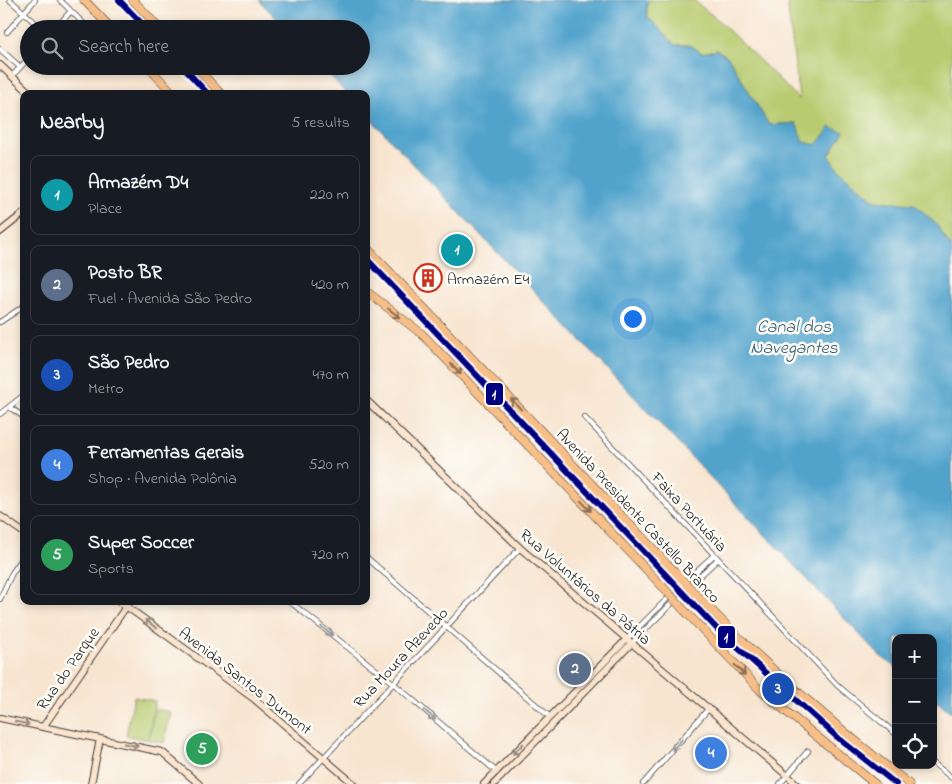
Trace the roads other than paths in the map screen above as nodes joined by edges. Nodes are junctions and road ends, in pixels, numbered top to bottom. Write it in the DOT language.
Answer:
graph roads {
  1 [pos="10,0"];
  2 [pos="35,0"];
  3 [pos="60,0"];
  4 [pos="84,0"];
  5 [pos="132,0"];
  6 [pos="71,11"];
  7 [pos="24,13"];
  8 [pos="32,20"];
  9 [pos="63,20"];
  10 [pos="80,20"];
  11 [pos="103,20"];
  12 [pos="151,20"];
  13 [pos="7,32"];
  14 [pos="0,50"];
  15 [pos="0,65"];
  16 [pos="20,68"];
  17 [pos="156,75"];
  18 [pos="203,75"];
  19 [pos="12,76"];
  20 [pos="27,90"];
  21 [pos="170,90"];
  22 [pos="217,90"];
  23 [pos="20,216"];
  24 [pos="0,232"];
  25 [pos="370,251"];
  26 [pos="370,294"];
  27 [pos="20,309"];
  28 [pos="0,322"];
  29 [pos="20,398"];
  30 [pos="370,404"];
  31 [pos="8,407"];
  32 [pos="0,414"];
  33 [pos="20,415"];
  34 [pos="584,416"];
  35 [pos="0,516"];
  36 [pos="20,530"];
  37 [pos="520,548"];
  38 [pos="714,554"];
  39 [pos="718,559"];
  40 [pos="370,560"];
  41 [pos="20,562"];
  42 [pos="690,577"];
  43 [pos="694,582"];
  44 [pos="668,598"];
  45 [pos="0,599"];
  46 [pos="672,603"];
  47 [pos="127,605"];
  48 [pos="129,605"];
  49 [pos="294,605"];
  50 [pos="446,626"];
  51 [pos="629,642"];
  52 [pos="393,683"];
  53 [pos="709,708"];
  54 [pos="0,718"];
  55 [pos="550,718"];
  56 [pos="43,726"];
  57 [pos="892,731"];
  58 [pos="100,739"];
  59 [pos="808,751"];
  60 [pos="324,757"];
  61 [pos="937,767"];
  62 [pos="499,774"];
  63 [pos="788,775"];
  64 [pos="952,778"];
  65 [pos="91,784"];
  66 [pos="199,784"];
  67 [pos="298,784"];
  68 [pos="354,784"];
  69 [pos="484,784"];
  70 [pos="494,784"];
  71 [pos="643,784"];
  72 [pos="780,784"];
  73 [pos="798,784"];
  74 [pos="875,784"];
  75 [pos="909,784"];
  1 -- 7 [label="street"];
  2 -- 7 [label="street"];
  3 -- 6 [label="street"];
  4 -- 11 [label="main road"];
  5 -- 12 [label="main road"];
  6 -- 9 [label="street"];
  6 -- 10 [label="street"];
  7 -- 8 [label="street"];
  7 -- 13 [label="street"];
  14 -- 16 [label="street"];
  15 -- 19 [label="street"];
  16 -- 19 [label="street"];
  17 -- 21 [label="main road"];
  18 -- 22 [label="main road"];
  19 -- 20 [label="street"];
  23 -- 24 [label="street"];
  75 -- 25 [label="main road, Avenida Presidente Castello Branco, one-way, bridge"];
  26 -- 74 [label="main road, Avenida Presidente Castello Branco, one-way, bridge"];
  27 -- 28 [label="street"];
  29 -- 31 [label="street"];
  30 -- 37 [label="street, Rua Voluntários da Pátria"];
  31 -- 32 [label="street"];
  31 -- 33 [label="street"];
  34 -- 38 [label="street, Faixa Portuária"];
  35 -- 36 [label="street"];
  37 -- 50 [label="street, Rua Moura Azevedo"];
  37 -- 51 [label="street, Rua Voluntários da Pátria"];
  38 -- 39 [label="street, Faixa Portuária"];
  38 -- 42 [label="street"];
  39 -- 43 [label="street"];
  39 -- 57 [label="street, Faixa Portuária"];
  40 -- 50 [label="street"];
  41 -- 45 [label="street"];
  44 -- 51 [label="street"];
  46 -- 51 [label="street"];
  47 -- 56 [label="street, Rua do Parque"];
  60 -- 48 [label="street, Avenida Santos Dumont, one-way"];
  49 -- 52 [label="street, one-way"];
  50 -- 52 [label="street, Rua Moura Azevedo"];
  50 -- 55 [label="street"];
  51 -- 53 [label="street, Rua Voluntários da Pátria"];
  51 -- 55 [label="street"];
  51 -- 62 [label="street"];
  52 -- 60 [label="street, Rua Moura Azevedo"];
  52 -- 62 [label="street, one-way"];
  53 -- 63 [label="street, Rua Voluntários da Pátria"];
  53 -- 71 [label="street, one-way"];
  54 -- 56 [label="street, one-way"];
  55 -- 62 [label="street, one-way"];
  56 -- 58 [label="street"];
  58 -- 65 [label="street"];
  58 -- 66 [label="street, one-way"];
  59 -- 63 [label="street"];
  60 -- 67 [label="street, Rua Moura Azevedo"];
  60 -- 68 [label="street, Avenida Santos Dumont"];
  61 -- 64 [label="street"];
  62 -- 69 [label="street"];
  62 -- 70 [label="street"];
  63 -- 72 [label="street"];
  63 -- 73 [label="street, Rua Voluntários da Pátria"];
}
